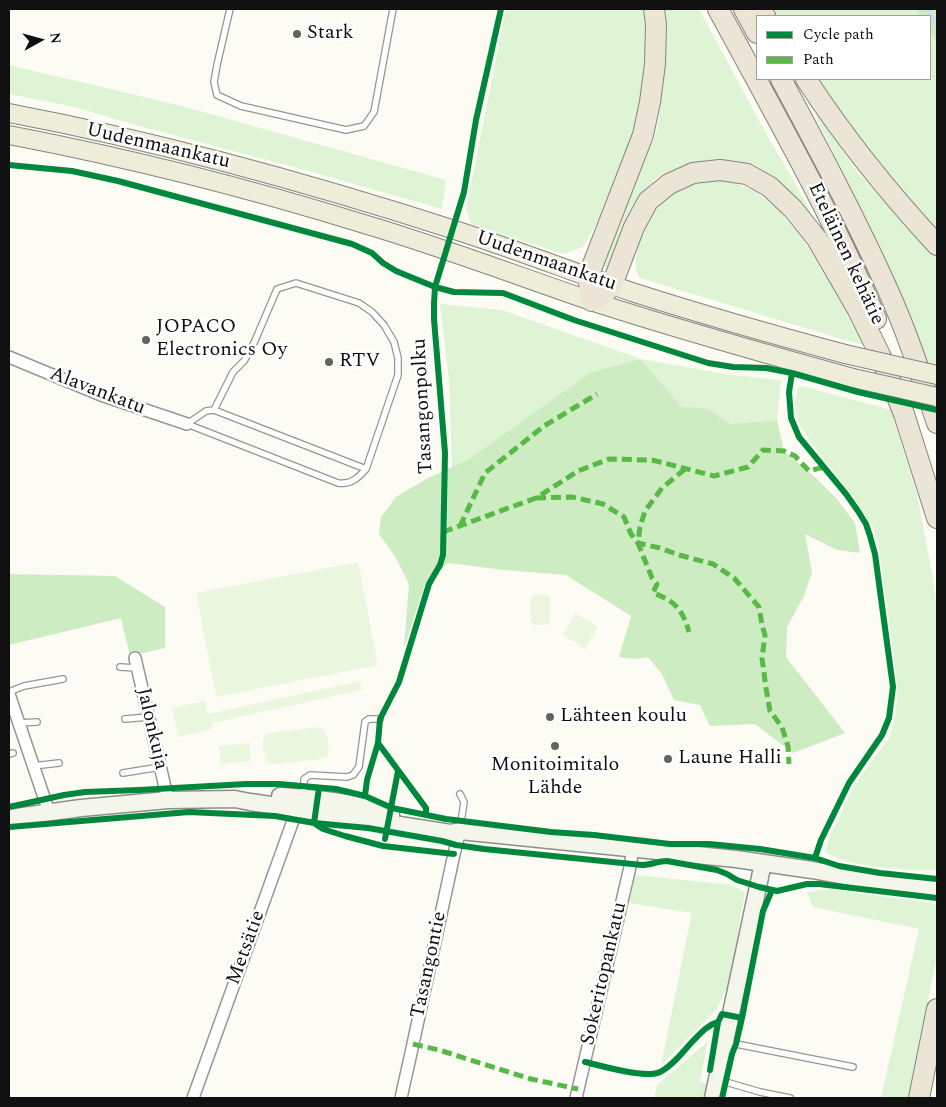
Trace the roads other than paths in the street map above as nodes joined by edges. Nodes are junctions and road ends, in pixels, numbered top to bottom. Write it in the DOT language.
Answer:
graph roads {
  1 [pos="230,9"];
  2 [pos="393,9"];
  3 [pos="654,9"];
  4 [pos="718,9"];
  5 [pos="744,9"];
  6 [pos="756,31"];
  7 [pos="756,79"];
  8 [pos="756,80"];
  9 [pos="783,80"];
  10 [pos="807,80"];
  11 [pos="9,113"];
  12 [pos="12,136"];
  13 [pos="937,245"];
  14 [pos="588,277"];
  15 [pos="612,285"];
  16 [pos="592,301"];
  17 [pos="9,357"];
  18 [pos="937,376"];
  19 [pos="937,397"];
  20 [pos="214,410"];
  21 [pos="937,423"];
  22 [pos="187,424"];
  23 [pos="366,469"];
  24 [pos="937,514"];
  25 [pos="937,518"];
  26 [pos="136,663"];
  27 [pos="120,667"];
  28 [pos="63,679"];
  29 [pos="9,693"];
  30 [pos="13,714"];
  31 [pos="148,717"];
  32 [pos="380,719"];
  33 [pos="125,720"];
  34 [pos="37,722"];
  35 [pos="59,763"];
  36 [pos="33,766"];
  37 [pos="160,767"];
  38 [pos="123,773"];
  39 [pos="460,794"];
  40 [pos="168,800"];
  41 [pos="300,803"];
  42 [pos="49,812"];
  43 [pos="9,815"];
  44 [pos="460,831"];
  45 [pos="633,848"];
  46 [pos="763,863"];
  47 [pos="932,889"];
  48 [pos="937,1009"];
  49 [pos="726,1042"];
  50 [pos="853,1067"];
  51 [pos="717,1080"];
  52 [pos="193,1098"];
  53 [pos="401,1098"];
  54 [pos="576,1098"];
  55 [pos="713,1098"];
  56 [pos="790,1098"];
  57 [pos="919,1098"];
  1 -- 2 [label="lane"];
  3 -- 14 [label="highway"];
  4 -- 7 [label="highway, Eteläinen kehätie"];
  5 -- 6 [label="highway"];
  8 -- 24 [label="highway, Eteläinen kehätie"];
  9 -- 21 [label="highway, Eteläinen kehätie"];
  10 -- 13 [label="highway"];
  11 -- 14 [label="main road, Uudenmaankatu"];
  12 -- 16 [label="main road, Uudenmaankatu"];
  14 -- 15 [label="main road, Uudenmaankatu"];
  14 -- 16 [label="highway"];
  15 -- 16 [label="highway"];
  15 -- 18 [label="main road, Uudenmaankatu, bridge"];
  15 -- 25 [label="highway"];
  16 -- 19 [label="main road, Uudenmaankatu, bridge"];
  17 -- 22 [label="street, Alavankatu"];
  20 -- 22 [label="lane"];
  20 -- 23 [label="lane"];
  20 -- 23 [label="lane"];
  22 -- 23 [label="lane"];
  26 -- 27 [label="lane"];
  26 -- 31 [label="street, Jalonkuja"];
  28 -- 29 [label="lane"];
  29 -- 30 [label="street"];
  30 -- 34 [label="lane"];
  30 -- 36 [label="street"];
  31 -- 33 [label="lane"];
  31 -- 37 [label="street, Jalonkuja"];
  32 -- 41 [label="lane"];
  35 -- 36 [label="lane"];
  36 -- 42 [label="street"];
  37 -- 38 [label="lane"];
  37 -- 40 [label="street, Jalonkuja"];
  39 -- 44 [label="lane"];
  40 -- 41 [label="street"];
  40 -- 42 [label="street"];
  41 -- 44 [label="street"];
  41 -- 52 [label="street, Metsätie"];
  42 -- 43 [label="street"];
  44 -- 45 [label="street"];
  44 -- 53 [label="street, Tasangontie"];
  45 -- 46 [label="street"];
  45 -- 54 [label="street, Sokeritopankatu"];
  46 -- 47 [label="street"];
  46 -- 49 [label="street"];
  48 -- 57 [label="highway"];
  49 -- 50 [label="lane"];
  49 -- 51 [label="street"];
  51 -- 55 [label="street"];
  51 -- 56 [label="lane"];
}
